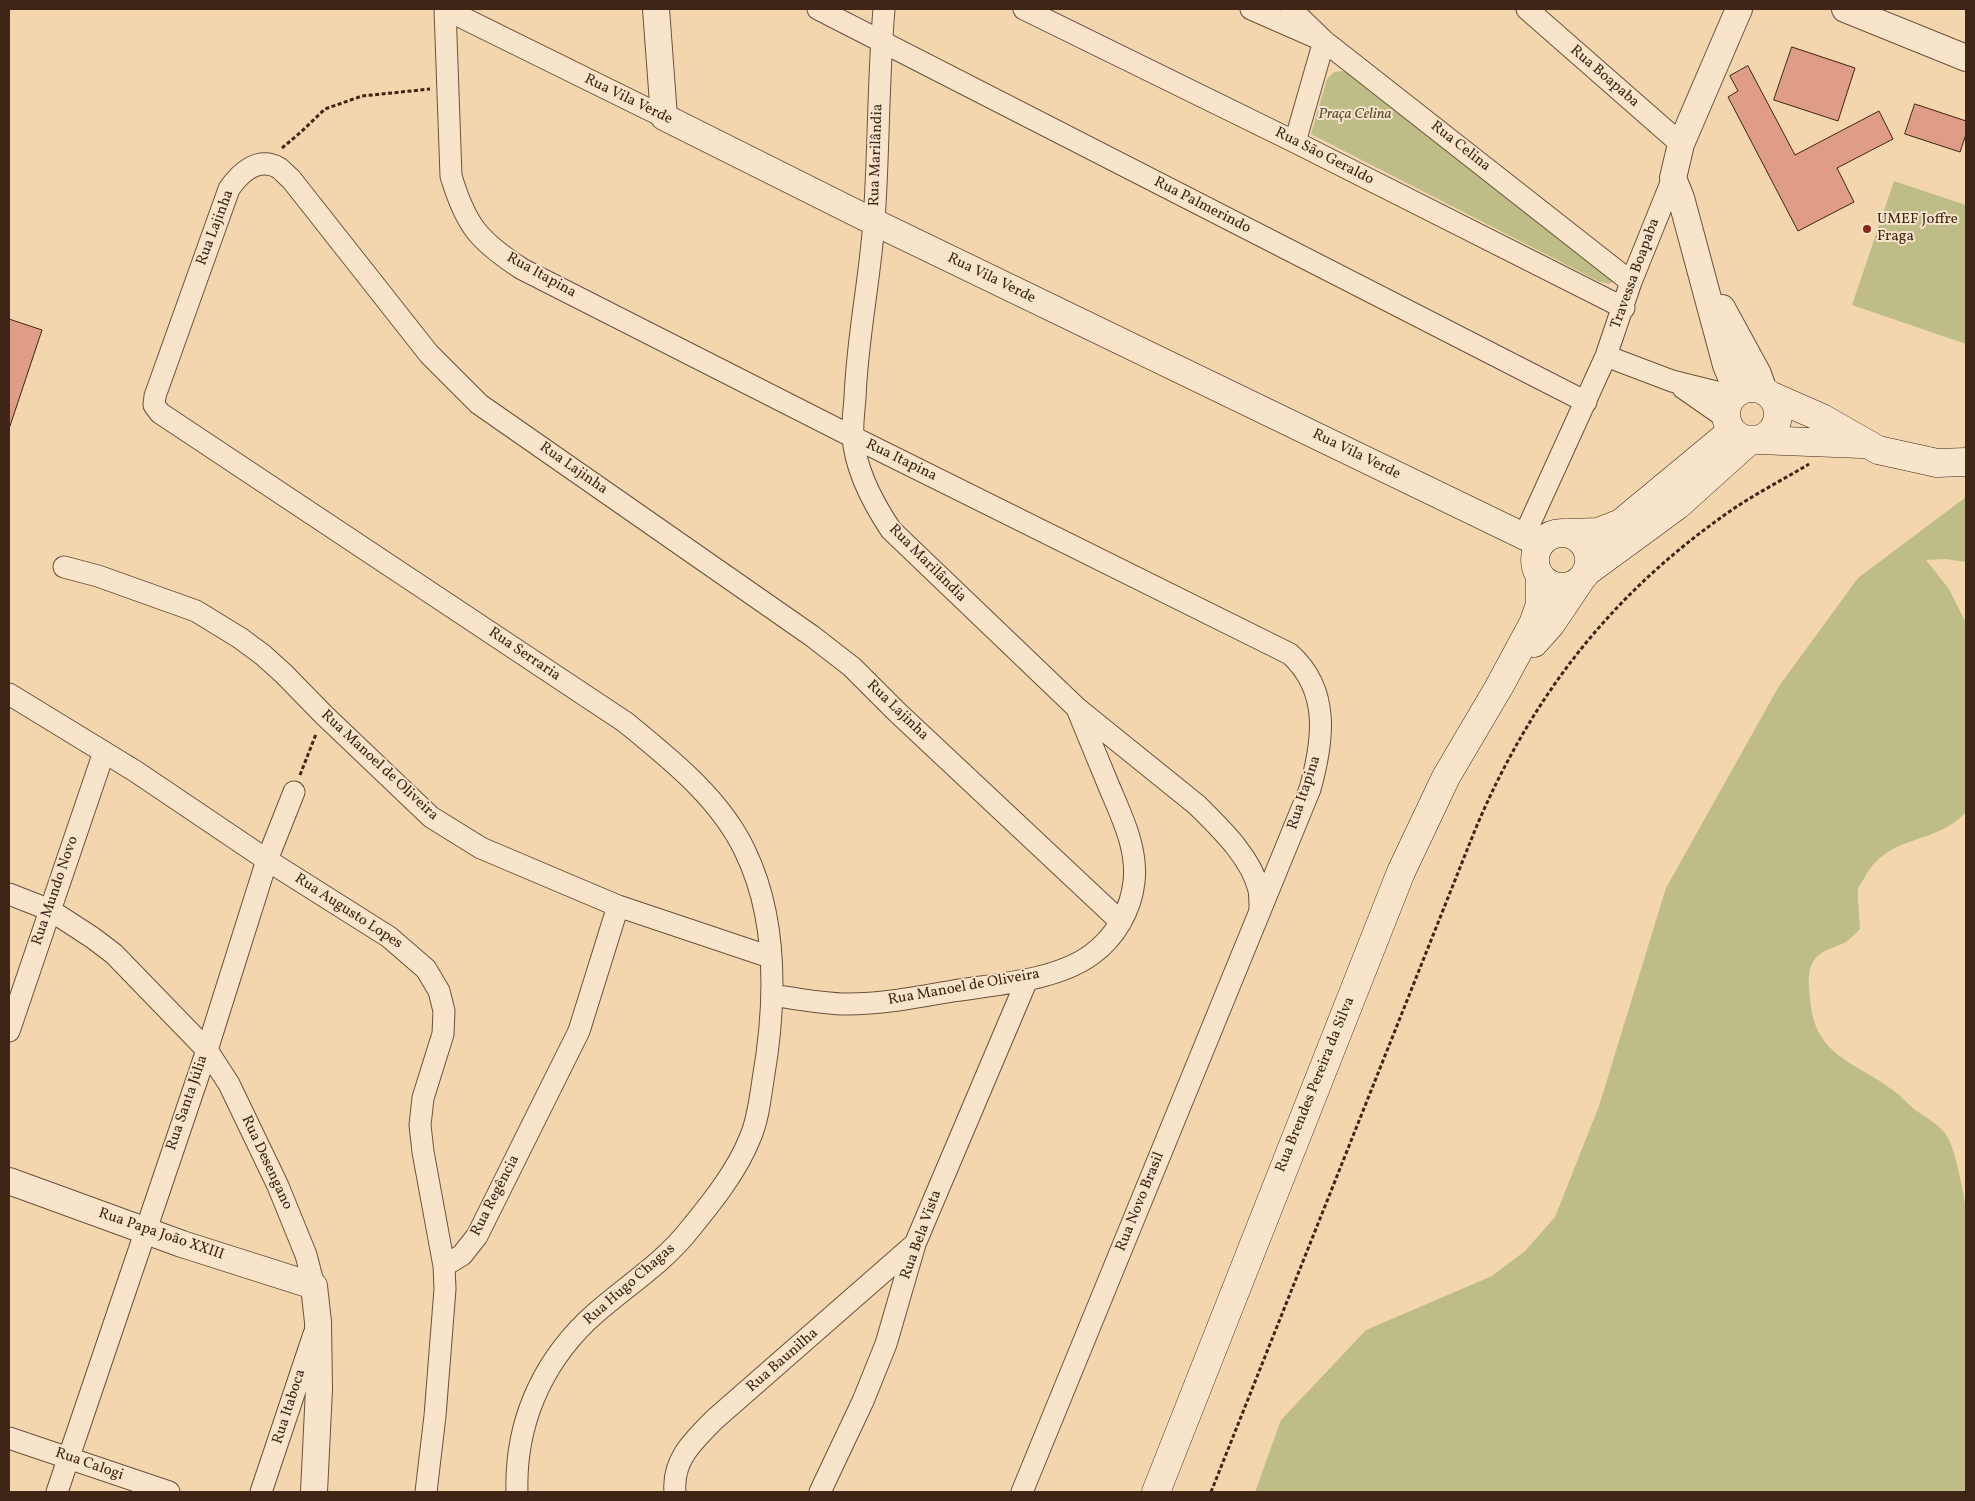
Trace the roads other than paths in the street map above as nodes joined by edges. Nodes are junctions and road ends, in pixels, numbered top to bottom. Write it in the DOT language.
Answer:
graph roads {
  1 [pos="445,9"];
  2 [pos="656,9"];
  3 [pos="884,9"];
  4 [pos="1024,9"];
  5 [pos="1252,9"];
  6 [pos="1291,9"];
  7 [pos="1527,9"];
  8 [pos="1739,9"];
  9 [pos="1845,9"];
  10 [pos="828,11"];
  11 [pos="1884,16"];
  12 [pos="1324,41"];
  13 [pos="881,42"];
  14 [pos="1966,58"];
  15 [pos="664,117"];
  16 [pos="1295,142"];
  17 [pos="1680,144"];
  18 [pos="1673,178"];
  19 [pos="874,222"];
  20 [pos="1701,270"];
  21 [pos="1631,282"];
  22 [pos="1624,308"];
  23 [pos="1606,356"];
  24 [pos="1768,394"];
  25 [pos="1586,402"];
  26 [pos="154,405"];
  27 [pos="1738,414"];
  28 [pos="853,437"];
  29 [pos="1865,444"];
  30 [pos="1966,462"];
  31 [pos="1568,533"];
  32 [pos="1532,540"];
  33 [pos="64,567"];
  34 [pos="1540,576"];
  35 [pos="1584,576"];
  36 [pos="1499,687"];
  37 [pos="9,694"];
  38 [pos="1078,709"];
  39 [pos="104,752"];
  40 [pos="294,792"];
  41 [pos="267,860"];
  42 [pos="9,894"];
  43 [pos="618,906"];
  44 [pos="50,910"];
  45 [pos="1260,913"];
  46 [pos="1121,922"];
  47 [pos="770,956"];
  48 [pos="1027,980"];
  49 [pos="773,995"];
  50 [pos="9,1031"];
  51 [pos="206,1050"];
  52 [pos="9,1181"];
  53 [pos="145,1230"];
  54 [pos="915,1244"];
  55 [pos="444,1266"];
  56 [pos="314,1286"];
  57 [pos="318,1322"];
  58 [pos="9,1438"];
  59 [pos="68,1458"];
  60 [pos="319,1491"];
  61 [pos="57,1492"];
  62 [pos="169,1492"];
  63 [pos="262,1492"];
  64 [pos="426,1492"];
  65 [pos="517,1492"];
  66 [pos="675,1492"];
  67 [pos="820,1492"];
  68 [pos="1022,1492"];
  69 [pos="1156,1492"];
  1 -- 15 [label="street, Rua Vila Verde"];
  1 -- 28 [label="street, Rua Itapina"];
  2 -- 15 [label="street"];
  3 -- 13 [label="street, Rua Marilândia"];
  4 -- 16 [label="street, Rua São Geraldo"];
  5 -- 12 [label="street"];
  6 -- 12 [label="street, Rua Celina"];
  7 -- 17 [label="street, Rua Boapaba"];
  8 -- 17 [label="street, Travessa Boapaba"];
  9 -- 11 [label="street"];
  10 -- 13 [label="street, Rua Palmerindo"];
  11 -- 14 [label="street"];
  12 -- 16 [label="street"];
  12 -- 21 [label="street, Rua Celina"];
  13 -- 19 [label="street, Rua Marilândia"];
  13 -- 25 [label="street, Rua Palmerindo"];
  15 -- 19 [label="street, Rua Vila Verde"];
  16 -- 22 [label="street, Rua São Geraldo"];
  17 -- 18 [label="street, Travessa Boapaba"];
  18 -- 20 [label="street"];
  18 -- 21 [label="street, Travessa Boapaba"];
  19 -- 28 [label="street, Rua Marilândia"];
  19 -- 32 [label="street, Rua Vila Verde"];
  20 -- 24 [label="street"];
  20 -- 27 [label="street"];
  21 -- 22 [label="street, Travessa Boapaba"];
  22 -- 23 [label="street, Travessa Boapaba"];
  23 -- 25 [label="street, Travessa Boapaba"];
  23 -- 27 [label="street"];
  24 -- 27 [label="main road"];
  24 -- 27 [label="main road"];
  24 -- 29 [label="main road"];
  25 -- 32 [label="street, Travessa Boapaba"];
  26 -- 46 [label="street, Rua Lajinha"];
  26 -- 47 [label="street, Rua Serraria"];
  27 -- 29 [label="main road"];
  27 -- 31 [label="main road"];
  27 -- 35 [label="main road, Rua Brendes Pereira da Silva"];
  28 -- 38 [label="street, Rua Marilândia"];
  28 -- 45 [label="street, Rua Itapina"];
  29 -- 30 [label="main road"];
  31 -- 32 [label="main road"];
  31 -- 35 [label="main road"];
  32 -- 34 [label="main road"];
  33 -- 43 [label="street, Rua Manoel de Oliveira"];
  34 -- 35 [label="main road"];
  34 -- 36 [label="main road, Rua Brendes Pereira da Silva"];
  35 -- 36 [label="main road, Rua Brendes Pereira da Silva"];
  36 -- 69 [label="main road, Rua Brendes Pereira da Silva"];
  37 -- 39 [label="street, Rua Augusto Lopes"];
  38 -- 45 [label="street, Rua Marilândia"];
  38 -- 46 [label="street, Rua Manoel de Oliveira"];
  39 -- 41 [label="street, Rua Augusto Lopes"];
  39 -- 44 [label="street, Rua Mundo Novo"];
  40 -- 41 [label="street, Rua Santa Júlia"];
  41 -- 51 [label="street, Rua Santa Júlia"];
  41 -- 55 [label="street, Rua Augusto Lopes"];
  42 -- 44 [label="street, Rua Desengano"];
  43 -- 47 [label="street, Rua Manoel de Oliveira"];
  43 -- 55 [label="street, Rua Regência"];
  44 -- 50 [label="street, Rua Mundo Novo"];
  44 -- 51 [label="street, Rua Desengano"];
  45 -- 68 [label="street, Rua Novo Brasil"];
  46 -- 48 [label="street, Rua Manoel de Oliveira"];
  47 -- 49 [label="street, Rua Serraria"];
  48 -- 49 [label="street, Rua Manoel de Oliveira"];
  48 -- 54 [label="street, Rua Bela Vista"];
  49 -- 65 [label="street, Rua Hugo Chagas"];
  51 -- 53 [label="street, Rua Santa Júlia"];
  51 -- 56 [label="street, Rua Desengano"];
  52 -- 53 [label="street, Rua Papa João XXIII"];
  53 -- 56 [label="street, Rua Papa João XXIII"];
  53 -- 59 [label="street, Rua Santa Júlia"];
  54 -- 66 [label="street, Rua Baunilha"];
  54 -- 67 [label="street, Rua Bela Vista"];
  55 -- 64 [label="street"];
  56 -- 57 [label="street, Rua Desengano"];
  57 -- 60 [label="street, Rua Desengano"];
  57 -- 63 [label="street, Rua Itaboca"];
  58 -- 59 [label="street, Rua Calogi"];
  59 -- 61 [label="street, Rua Santa Júlia"];
  59 -- 62 [label="street, Rua Calogi"];
}
